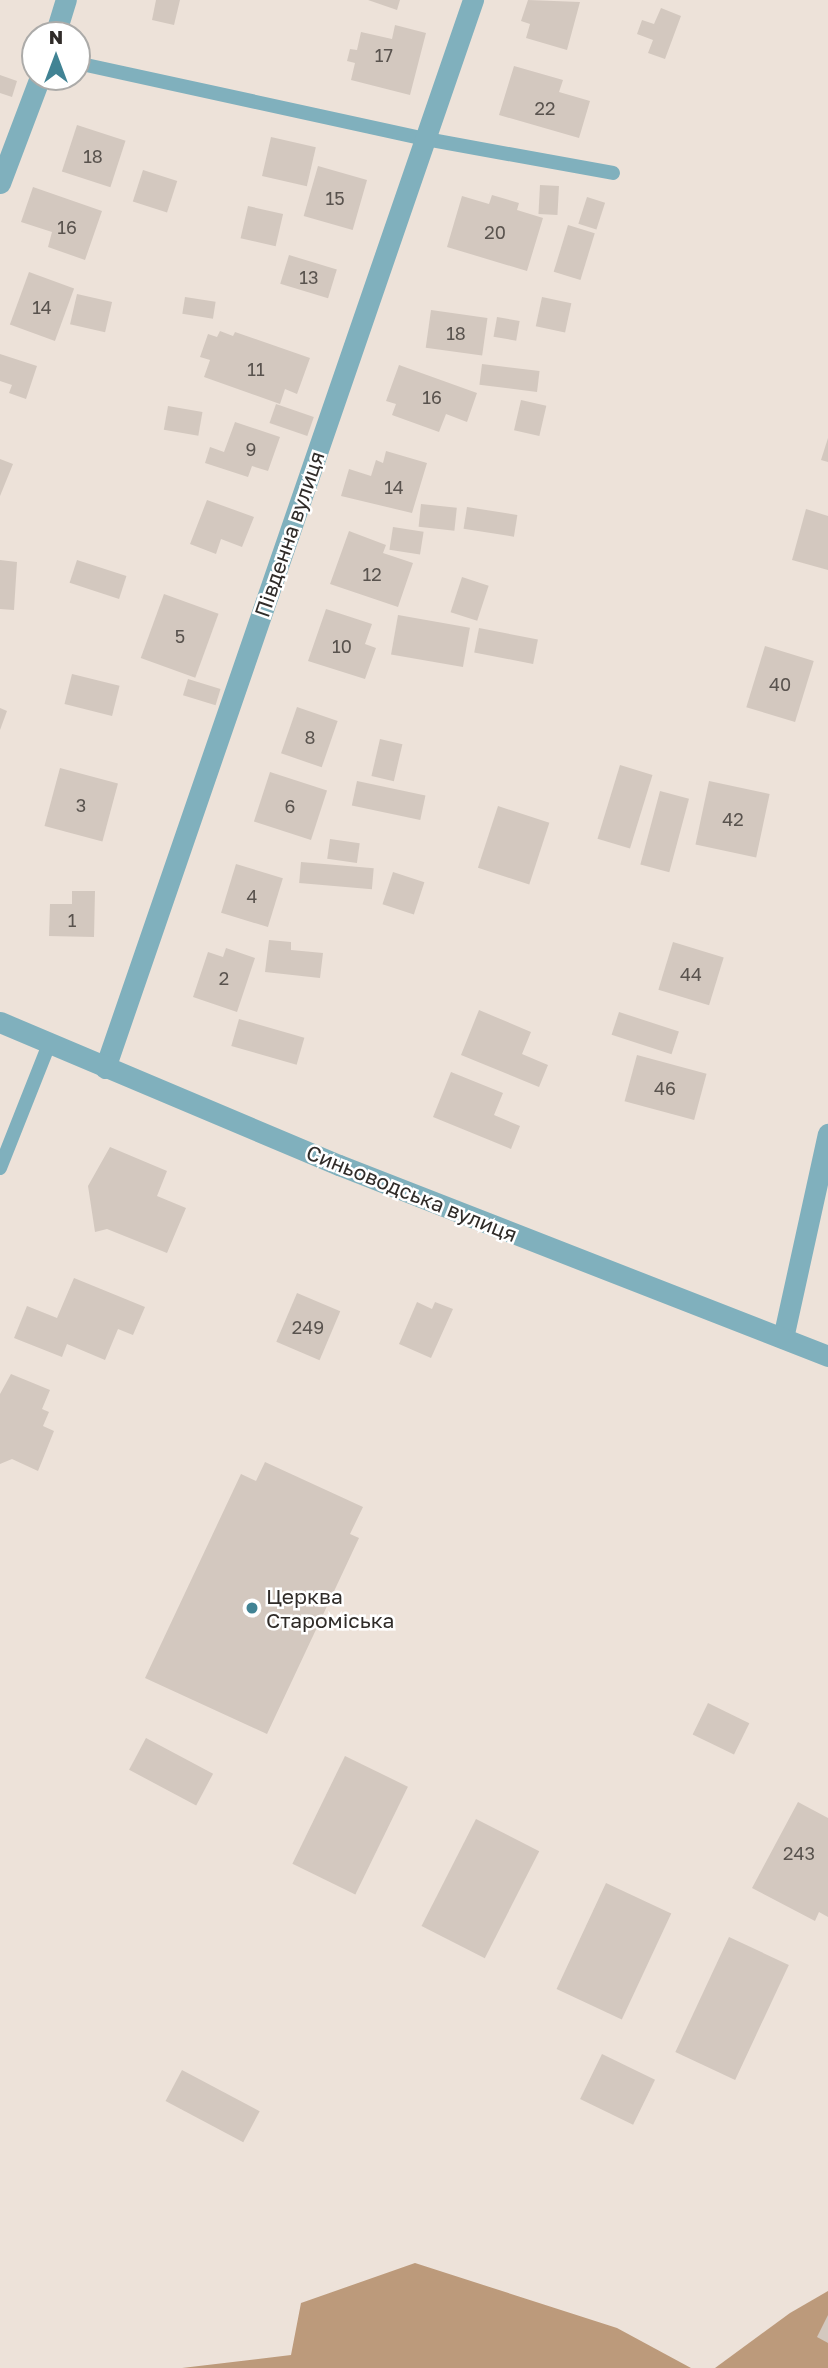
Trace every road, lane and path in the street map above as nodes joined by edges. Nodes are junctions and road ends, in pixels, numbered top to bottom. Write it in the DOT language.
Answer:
graph roads {
  1 [pos="66,0"];
  2 [pos="473,0"];
  3 [pos="59,21"];
  4 [pos="91,66"];
  5 [pos="35,91"];
  6 [pos="426,139"];
  7 [pos="613,173"];
  8 [pos="0,183"];
  9 [pos="0,1022"];
  10 [pos="49,1044"];
  11 [pos="105,1068"];
  12 [pos="828,1134"];
  13 [pos="0,1168"];
  14 [pos="783,1338"];
  15 [pos="828,1356"];
  1 -- 3 [label="street"];
  2 -- 6 [label="street, Південна вулиця"];
  4 -- 6 [label="lane"];
  5 -- 8 [label="street"];
  6 -- 7 [label="lane"];
  6 -- 11 [label="street, Південна вулиця"];
  9 -- 10 [label="street, Синьоводська вулиця"];
  10 -- 11 [label="street, Синьоводська вулиця"];
  10 -- 13 [label="lane"];
  11 -- 14 [label="street, Синьоводська вулиця"];
  12 -- 14 [label="street"];
  14 -- 15 [label="street, Синьоводська вулиця"];
}
